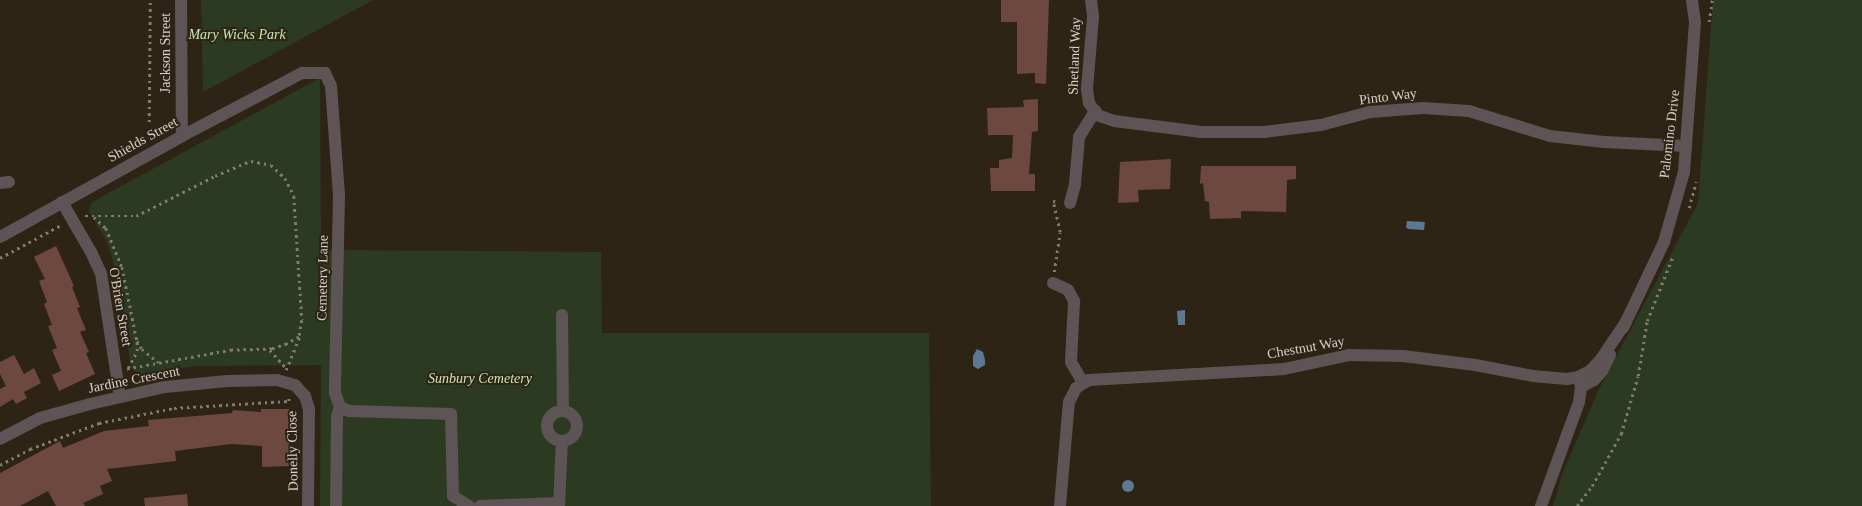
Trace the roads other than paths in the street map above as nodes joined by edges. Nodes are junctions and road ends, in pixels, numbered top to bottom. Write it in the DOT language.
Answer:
graph roads {
  1 [pos="181,0"];
  2 [pos="1091,0"];
  3 [pos="1692,0"];
  4 [pos="302,73"];
  5 [pos="1094,111"];
  6 [pos="182,136"];
  7 [pos="1686,146"];
  8 [pos="62,202"];
  9 [pos="1070,202"];
  10 [pos="0,237"];
  11 [pos="1053,284"];
  12 [pos="562,315"];
  13 [pos="1580,382"];
  14 [pos="1083,383"];
  15 [pos="305,396"];
  16 [pos="120,397"];
  17 [pos="340,407"];
  18 [pos="563,411"];
  19 [pos="0,439"];
  20 [pos="562,441"];
  21 [pos="559,505"];
  22 [pos="308,506"];
  23 [pos="336,506"];
  24 [pos="469,506"];
  25 [pos="480,506"];
  26 [pos="1060,506"];
  27 [pos="1541,506"];
  1 -- 6 [label="street, Jackson Street"];
  2 -- 5 [label="street, Shetland Way"];
  3 -- 7 [label="street, Palomino Drive"];
  4 -- 6 [label="street, Shields Street"];
  4 -- 17 [label="street, Cemetery Lane"];
  5 -- 7 [label="street, Pinto Way"];
  5 -- 9 [label="street"];
  6 -- 8 [label="street, Shields Street"];
  7 -- 13 [label="street, Palomino Drive"];
  8 -- 10 [label="street, Shields Street"];
  8 -- 16 [label="street, O'Brien Street"];
  11 -- 14 [label="street"];
  12 -- 18 [label="street"];
  13 -- 14 [label="street, Chestnut Way"];
  13 -- 27 [label="street"];
  14 -- 26 [label="street"];
  15 -- 16 [label="street, Jardine Crescent"];
  15 -- 22 [label="street, Donelly Close"];
  16 -- 19 [label="street, Jardine Crescent"];
  17 -- 23 [label="street, Cemetery Lane"];
  17 -- 24 [label="street"];
  18 -- 20 [label="street"];
  18 -- 20 [label="street"];
  20 -- 21 [label="street"];
  21 -- 25 [label="street"];
}
